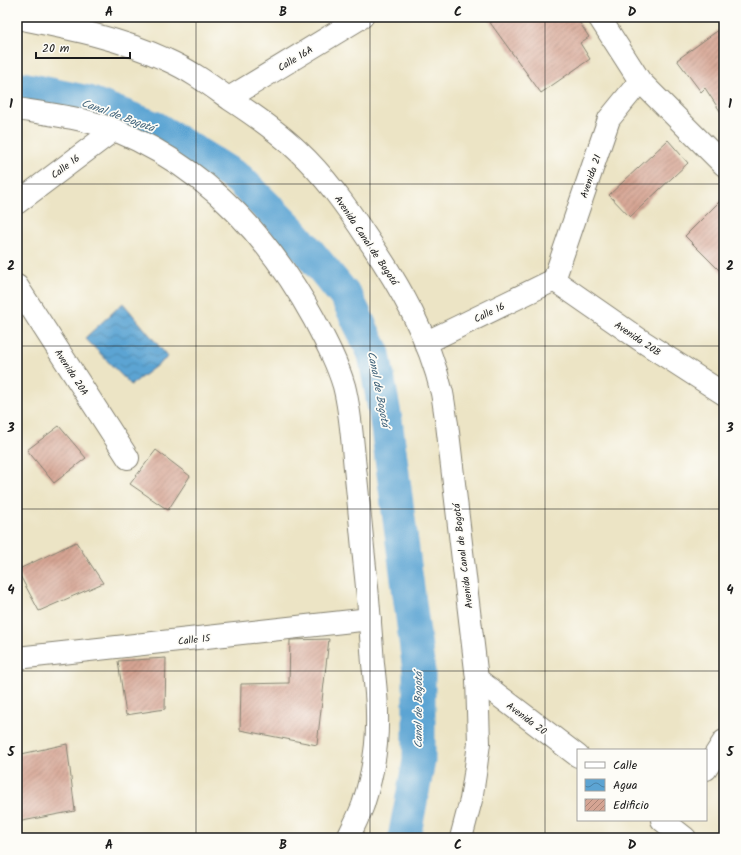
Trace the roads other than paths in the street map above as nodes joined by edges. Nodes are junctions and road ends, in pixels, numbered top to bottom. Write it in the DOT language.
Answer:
graph roads {
  1 [pos="362,17"];
  2 [pos="599,17"];
  3 [pos="17,18"];
  4 [pos="640,81"];
  5 [pos="229,98"];
  6 [pos="17,109"];
  7 [pos="114,130"];
  8 [pos="724,165"];
  9 [pos="17,203"];
  10 [pos="554,280"];
  11 [pos="17,286"];
  12 [pos="425,343"];
  13 [pos="724,394"];
  14 [pos="128,458"];
  15 [pos="370,619"];
  16 [pos="17,658"];
  17 [pos="477,679"];
  18 [pos="724,741"];
  19 [pos="577,755"];
  20 [pos="707,767"];
  21 [pos="348,838"];
  22 [pos="461,838"];
  1 -- 5 [label="main road, Calle 16A"];
  2 -- 4 [label="main road"];
  3 -- 5 [label="main road, Avenida Canal de Bogotá"];
  4 -- 8 [label="main road"];
  4 -- 10 [label="main road, Avenida 21"];
  5 -- 12 [label="main road, Avenida Canal de Bogotá"];
  6 -- 7 [label="main road"];
  7 -- 9 [label="main road, Calle 16"];
  7 -- 15 [label="main road"];
  10 -- 12 [label="main road, Calle 16"];
  10 -- 13 [label="main road, Avenida 20B"];
  11 -- 14 [label="main road, Avenida 20A"];
  12 -- 17 [label="main road, Avenida Canal de Bogotá"];
  15 -- 16 [label="main road, Calle 15"];
  15 -- 21 [label="main road"];
  17 -- 19 [label="main road, Avenida 20"];
  17 -- 22 [label="main road, Avenida Canal de Bogotá"];
  18 -- 20 [label="main road"];
}
